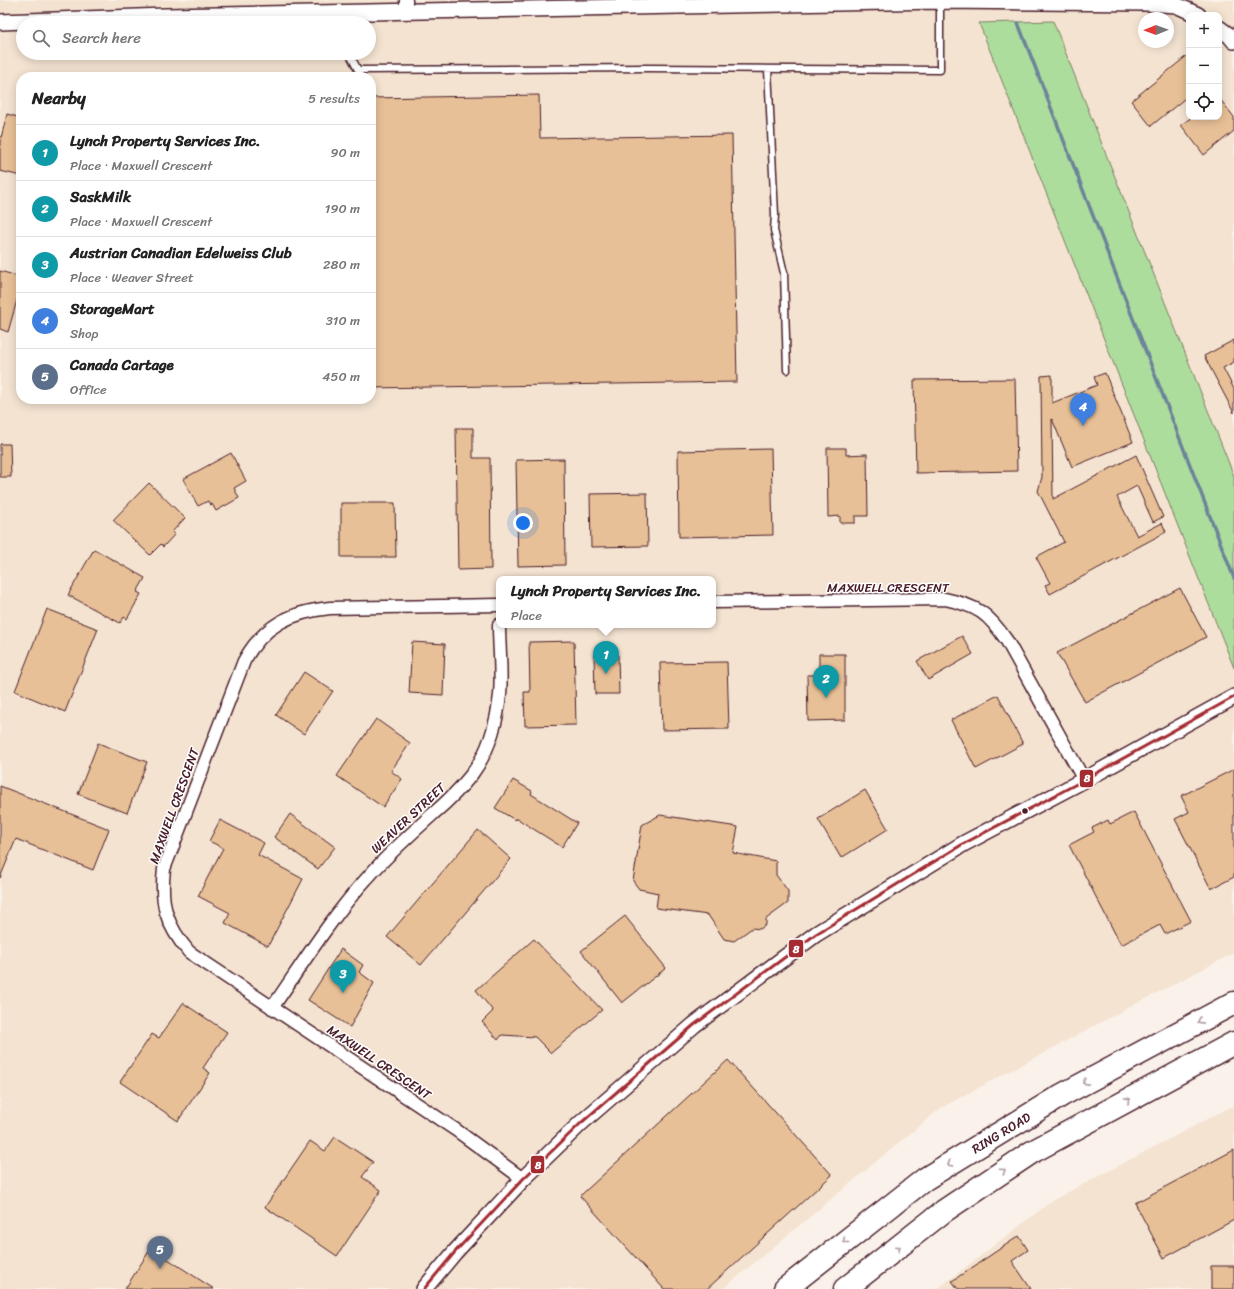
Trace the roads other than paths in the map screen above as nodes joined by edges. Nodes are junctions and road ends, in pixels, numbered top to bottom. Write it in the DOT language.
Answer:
graph roads {
  1 [pos="940,1"];
  2 [pos="406,6"];
  3 [pos="1191,12"];
  4 [pos="165,16"];
  5 [pos="339,16"];
  6 [pos="339,16"];
  7 [pos="16,21"];
  8 [pos="0,22"];
  9 [pos="1222,31"];
  10 [pos="1234,41"];
  11 [pos="353,60"];
  12 [pos="768,69"];
  13 [pos="787,370"];
  14 [pos="716,602"];
  15 [pos="496,605"];
  16 [pos="499,628"];
  17 [pos="1234,697"];
  18 [pos="1084,780"];
  19 [pos="1234,1002"];
  20 [pos="272,1008"];
  21 [pos="1234,1043"];
  22 [pos="523,1179"];
  23 [pos="424,1289"];
  24 [pos="785,1289"];
  25 [pos="845,1289"];
  1 -- 2 [label="street"];
  1 -- 3 [label="street"];
  1 -- 12 [label="lane"];
  2 -- 5 [label="street"];
  4 -- 6 [label="street"];
  7 -- 8 [label="street"];
  9 -- 10 [label="street"];
  11 -- 12 [label="lane"];
  12 -- 13 [label="lane"];
  14 -- 18 [label="street, MAXWELL CRESCENT"];
  15 -- 20 [label="street, MAXWELL CRESCENT"];
  16 -- 20 [label="street, WEAVER STREET"];
  17 -- 18 [label="street"];
  18 -- 22 [label="street"];
  19 -- 24 [label="highway, RING ROAD, one-way"];
  20 -- 22 [label="street, MAXWELL CRESCENT"];
  25 -- 21 [label="highway, one-way"];
  22 -- 23 [label="street"];
}
